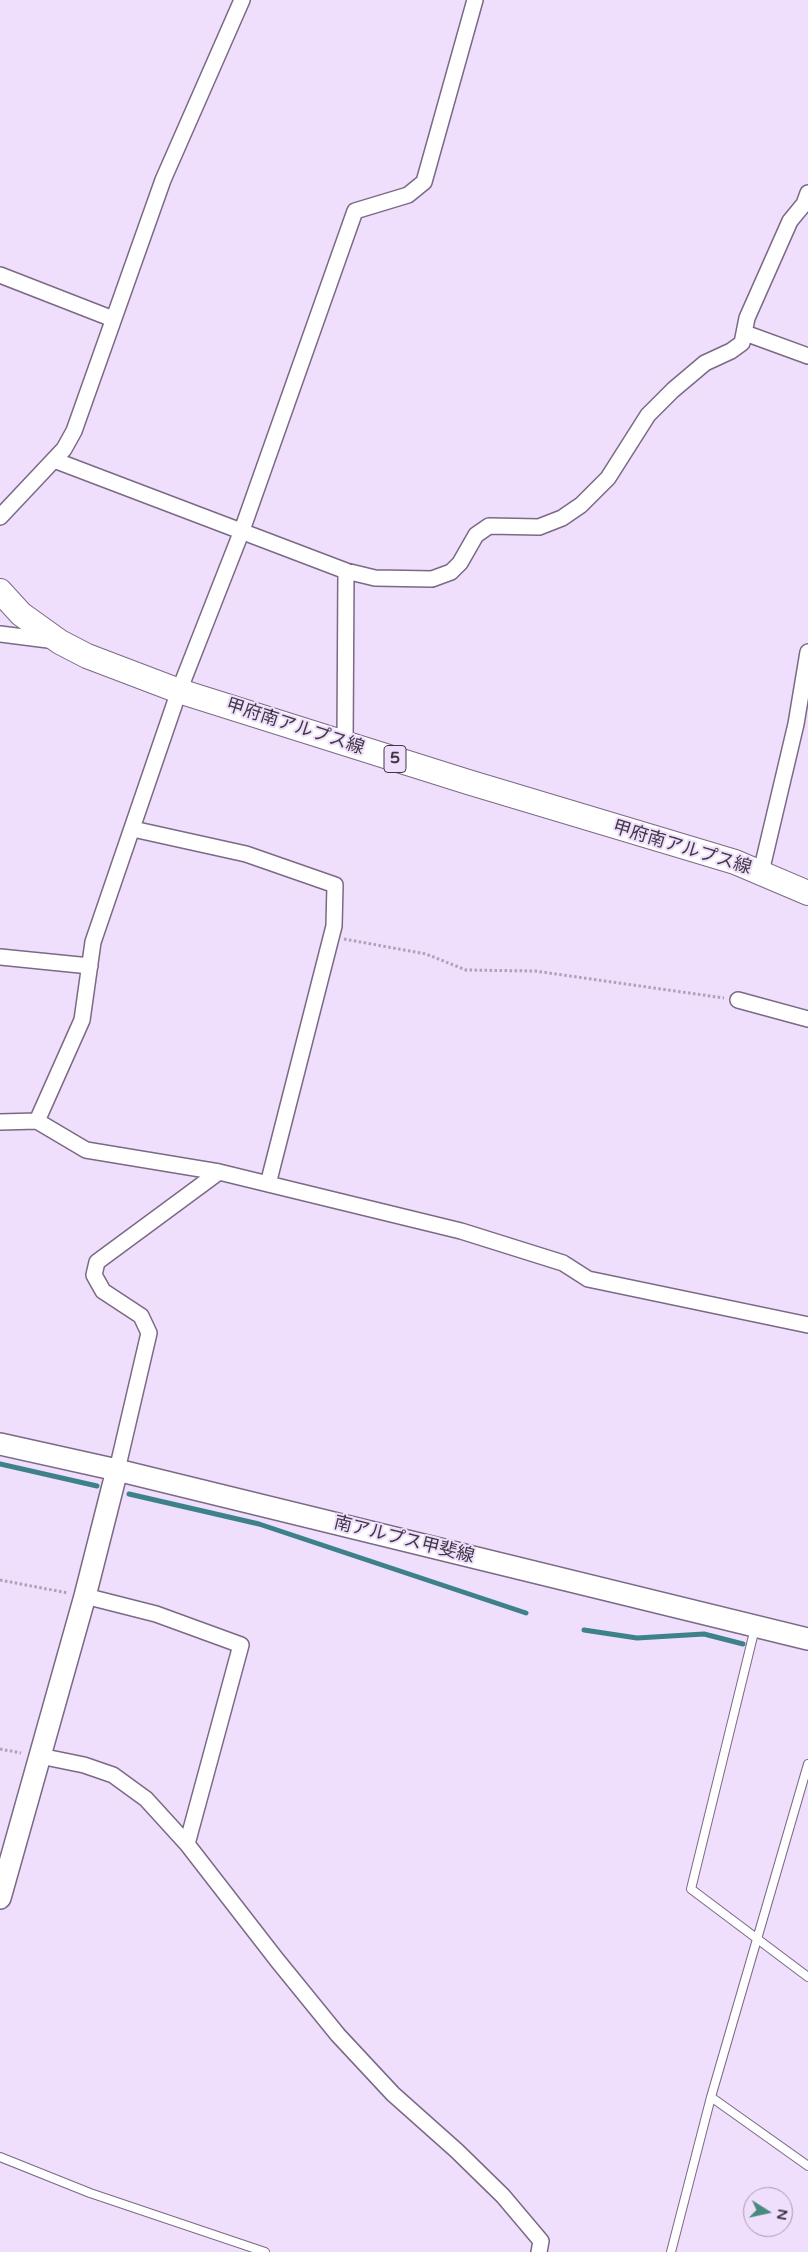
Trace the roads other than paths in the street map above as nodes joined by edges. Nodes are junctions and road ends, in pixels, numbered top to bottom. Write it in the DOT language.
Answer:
graph roads {
  1 [pos="242,0"];
  2 [pos="475,0"];
  3 [pos="808,193"];
  4 [pos="803,213"];
  5 [pos="0,275"];
  6 [pos="112,319"];
  7 [pos="745,333"];
  8 [pos="808,356"];
  9 [pos="54,460"];
  10 [pos="0,517"];
  11 [pos="241,532"];
  12 [pos="346,570"];
  13 [pos="0,591"];
  14 [pos="0,634"];
  15 [pos="60,642"];
  16 [pos="808,652"];
  17 [pos="179,691"];
  18 [pos="345,743"];
  19 [pos="133,829"];
  20 [pos="761,872"];
  21 [pos="808,893"];
  22 [pos="0,957"];
  23 [pos="90,966"];
  24 [pos="738,1000"];
  25 [pos="808,1018"];
  26 [pos="37,1121"];
  27 [pos="0,1122"];
  28 [pos="219,1172"];
  29 [pos="268,1184"];
  30 [pos="808,1325"];
  31 [pos="0,1444"];
  32 [pos="117,1470"];
  33 [pos="86,1596"];
  34 [pos="756,1626"];
  35 [pos="808,1639"];
  36 [pos="40,1756"];
  37 [pos="808,1764"];
  38 [pos="806,1779"];
  39 [pos="188,1844"];
  40 [pos="0,1898"];
  41 [pos="758,1938"];
  42 [pos="808,1976"];
  43 [pos="711,2097"];
  44 [pos="0,2157"];
  45 [pos="808,2166"];
  46 [pos="265,2252"];
  47 [pos="539,2252"];
  48 [pos="671,2252"];
  1 -- 6 [label="street"];
  2 -- 11 [label="street"];
  3 -- 4 [label="street"];
  4 -- 7 [label="street"];
  5 -- 6 [label="street"];
  6 -- 9 [label="street"];
  7 -- 8 [label="street"];
  7 -- 12 [label="street"];
  9 -- 10 [label="street"];
  9 -- 11 [label="street"];
  11 -- 12 [label="street"];
  11 -- 17 [label="street"];
  12 -- 18 [label="street"];
  13 -- 15 [label="main road, 甲府南アルプス線 / 5"];
  14 -- 15 [label="street"];
  15 -- 17 [label="main road, 甲府南アルプス線 / 5"];
  16 -- 20 [label="street"];
  17 -- 18 [label="main road, 甲府南アルプス線 / 5"];
  17 -- 19 [label="street"];
  18 -- 20 [label="main road, 甲府南アルプス線 / 5"];
  19 -- 23 [label="street"];
  19 -- 29 [label="street"];
  20 -- 21 [label="main road, 甲府南アルプス線 / 5"];
  22 -- 23 [label="street"];
  23 -- 26 [label="street"];
  24 -- 25 [label="street"];
  26 -- 27 [label="street"];
  26 -- 28 [label="street"];
  28 -- 29 [label="street"];
  28 -- 32 [label="street"];
  29 -- 30 [label="street"];
  31 -- 32 [label="main road, 南アルプス甲斐線"];
  32 -- 33 [label="main road"];
  32 -- 34 [label="main road, 南アルプス甲斐線"];
  33 -- 36 [label="main road"];
  33 -- 39 [label="street"];
  34 -- 35 [label="main road, 南アルプス甲斐線"];
  34 -- 41 [label="lane"];
  36 -- 39 [label="street"];
  36 -- 40 [label="main road"];
  37 -- 38 [label="lane"];
  38 -- 41 [label="lane"];
  39 -- 47 [label="street"];
  41 -- 42 [label="lane"];
  41 -- 43 [label="lane"];
  43 -- 45 [label="lane"];
  43 -- 48 [label="lane"];
  44 -- 46 [label="lane"];
}
